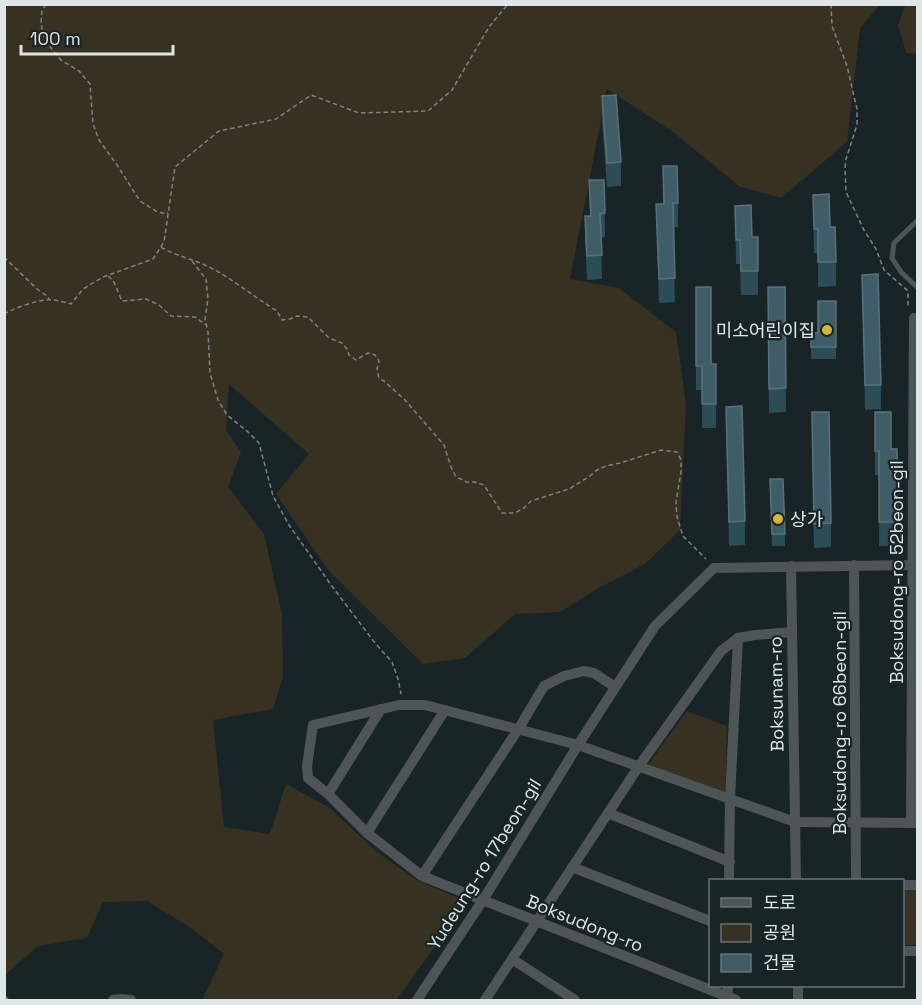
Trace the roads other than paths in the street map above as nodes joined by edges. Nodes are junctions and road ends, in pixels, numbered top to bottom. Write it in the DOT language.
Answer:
graph roads {
  1 [pos="918,220"];
  2 [pos="918,288"];
  3 [pos="916,318"];
  4 [pos="854,565"];
  5 [pos="915,565"];
  6 [pos="791,566"];
  7 [pos="792,632"];
  8 [pos="738,639"];
  9 [pos="615,687"];
  10 [pos="381,709"];
  11 [pos="445,710"];
  12 [pos="519,728"];
  13 [pos="578,745"];
  14 [pos="639,766"];
  15 [pos="328,794"];
  16 [pos="730,799"];
  17 [pos="608,813"];
  18 [pos="795,822"];
  19 [pos="855,822"];
  20 [pos="914,823"];
  21 [pos="367,833"];
  22 [pos="730,862"];
  23 [pos="572,867"];
  24 [pos="422,876"];
  25 [pos="729,879"];
  26 [pos="796,879"];
  27 [pos="856,879"];
  28 [pos="483,900"];
  29 [pos="709,920"];
  30 [pos="536,921"];
  31 [pos="512,959"];
  32 [pos="113,1000"];
  33 [pos="131,1000"];
  34 [pos="417,1000"];
  35 [pos="485,1000"];
  36 [pos="575,1000"];
  37 [pos="730,1000"];
  1 -- 2 [label="lane"];
  3 -- 5 [label="street, Boksudong-ro 52beon-gil"];
  4 -- 5 [label="street"];
  4 -- 6 [label="street"];
  4 -- 19 [label="street, Boksudong-ro 66beon-gil"];
  5 -- 20 [label="street, Boksudong-ro 52beon-gil"];
  6 -- 7 [label="street, Boksunam-ro"];
  6 -- 9 [label="street, Yudeung-ro 17beon-gil"];
  7 -- 8 [label="street"];
  7 -- 18 [label="street, Boksunam-ro"];
  8 -- 14 [label="street"];
  8 -- 16 [label="street"];
  9 -- 12 [label="street"];
  9 -- 13 [label="street, Yudeung-ro 17beon-gil"];
  10 -- 11 [label="street, Boksudong-ro"];
  10 -- 15 [label="street"];
  10 -- 15 [label="street, Boksudong-ro"];
  11 -- 12 [label="street, Boksudong-ro"];
  11 -- 21 [label="street"];
  12 -- 13 [label="street, Boksudong-ro"];
  12 -- 24 [label="street"];
  13 -- 14 [label="street"];
  13 -- 28 [label="street, Yudeung-ro 17beon-gil"];
  14 -- 16 [label="street"];
  14 -- 17 [label="street"];
  15 -- 21 [label="street, Boksudong-ro"];
  16 -- 18 [label="street"];
  16 -- 22 [label="street"];
  17 -- 22 [label="street"];
  17 -- 23 [label="street"];
  18 -- 19 [label="street"];
  18 -- 26 [label="street, Boksunam-ro"];
  19 -- 20 [label="street"];
  19 -- 27 [label="street, Boksudong-ro 66beon-gil"];
  21 -- 24 [label="street, Boksudong-ro"];
  22 -- 25 [label="street"];
  23 -- 29 [label="street"];
  23 -- 30 [label="street"];
  24 -- 28 [label="street, Boksudong-ro"];
  28 -- 30 [label="street, Boksudong-ro"];
  28 -- 34 [label="street, Yudeung-ro 17beon-gil"];
  30 -- 31 [label="street"];
  30 -- 37 [label="street, Boksudong-ro"];
  31 -- 35 [label="street"];
  31 -- 36 [label="street"];
  32 -- 33 [label="street"];
}
